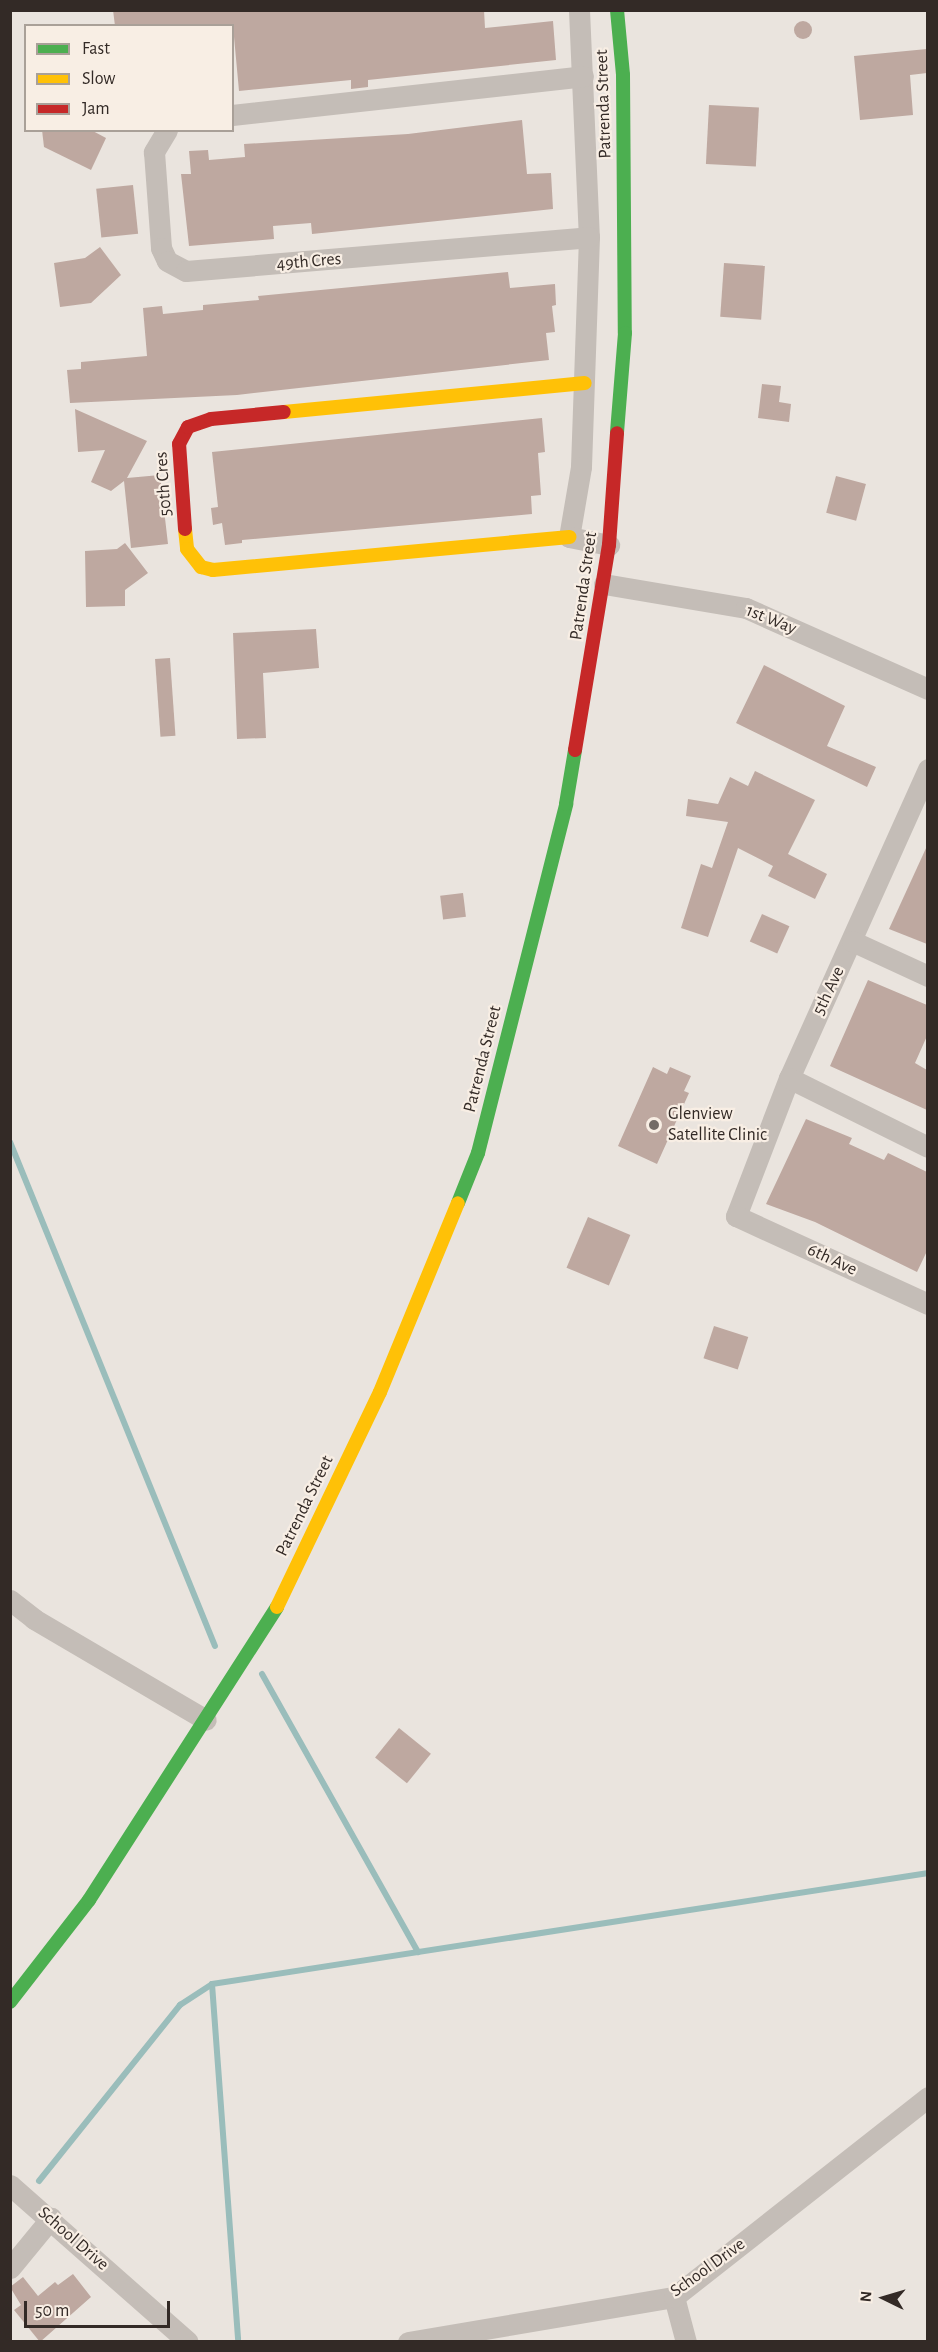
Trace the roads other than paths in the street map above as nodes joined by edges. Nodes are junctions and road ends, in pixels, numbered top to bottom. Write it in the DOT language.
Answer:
graph roads {
  1 [pos="579,10"];
  2 [pos="617,10"];
  3 [pos="583,76"];
  4 [pos="234,115"];
  5 [pos="166,132"];
  6 [pos="590,237"];
  7 [pos="585,383"];
  8 [pos="569,537"];
  9 [pos="609,545"];
  10 [pos="604,584"];
  11 [pos="927,689"];
  12 [pos="927,769"];
  13 [pos="920,813"];
  14 [pos="852,941"];
  15 [pos="927,976"];
  16 [pos="789,1078"];
  17 [pos="927,1147"];
  18 [pos="736,1216"];
  19 [pos="927,1304"];
  20 [pos="10,1600"];
  21 [pos="206,1720"];
  22 [pos="10,2002"];
  23 [pos="927,2097"];
  24 [pos="10,2185"];
  25 [pos="51,2218"];
  26 [pos="10,2268"];
  27 [pos="674,2297"];
  28 [pos="188,2342"];
  29 [pos="408,2342"];
  30 [pos="686,2342"];
  1 -- 3 [label="street"];
  2 -- 9 [label="street, Patrenda Street"];
  3 -- 4 [label="street"];
  3 -- 6 [label="street"];
  5 -- 6 [label="street, 49th Cres"];
  6 -- 7 [label="street"];
  7 -- 8 [label="street"];
  7 -- 8 [label="street, 50th Cres"];
  8 -- 9 [label="street"];
  9 -- 10 [label="street, Patrenda Street"];
  10 -- 11 [label="street, 1st Way"];
  10 -- 21 [label="street, Patrenda Street"];
  12 -- 13 [label="street, 5th Ave"];
  13 -- 14 [label="street, 5th Ave"];
  14 -- 15 [label="street"];
  14 -- 16 [label="street, 5th Ave"];
  16 -- 17 [label="street"];
  16 -- 18 [label="street, 5th Ave"];
  18 -- 19 [label="street, 6th Ave"];
  20 -- 21 [label="street"];
  21 -- 22 [label="street, Patrenda Street"];
  23 -- 27 [label="street, School Drive"];
  24 -- 25 [label="street, School Drive"];
  25 -- 26 [label="street"];
  25 -- 28 [label="street, School Drive"];
  27 -- 29 [label="street, School Drive"];
  27 -- 30 [label="street"];
}
